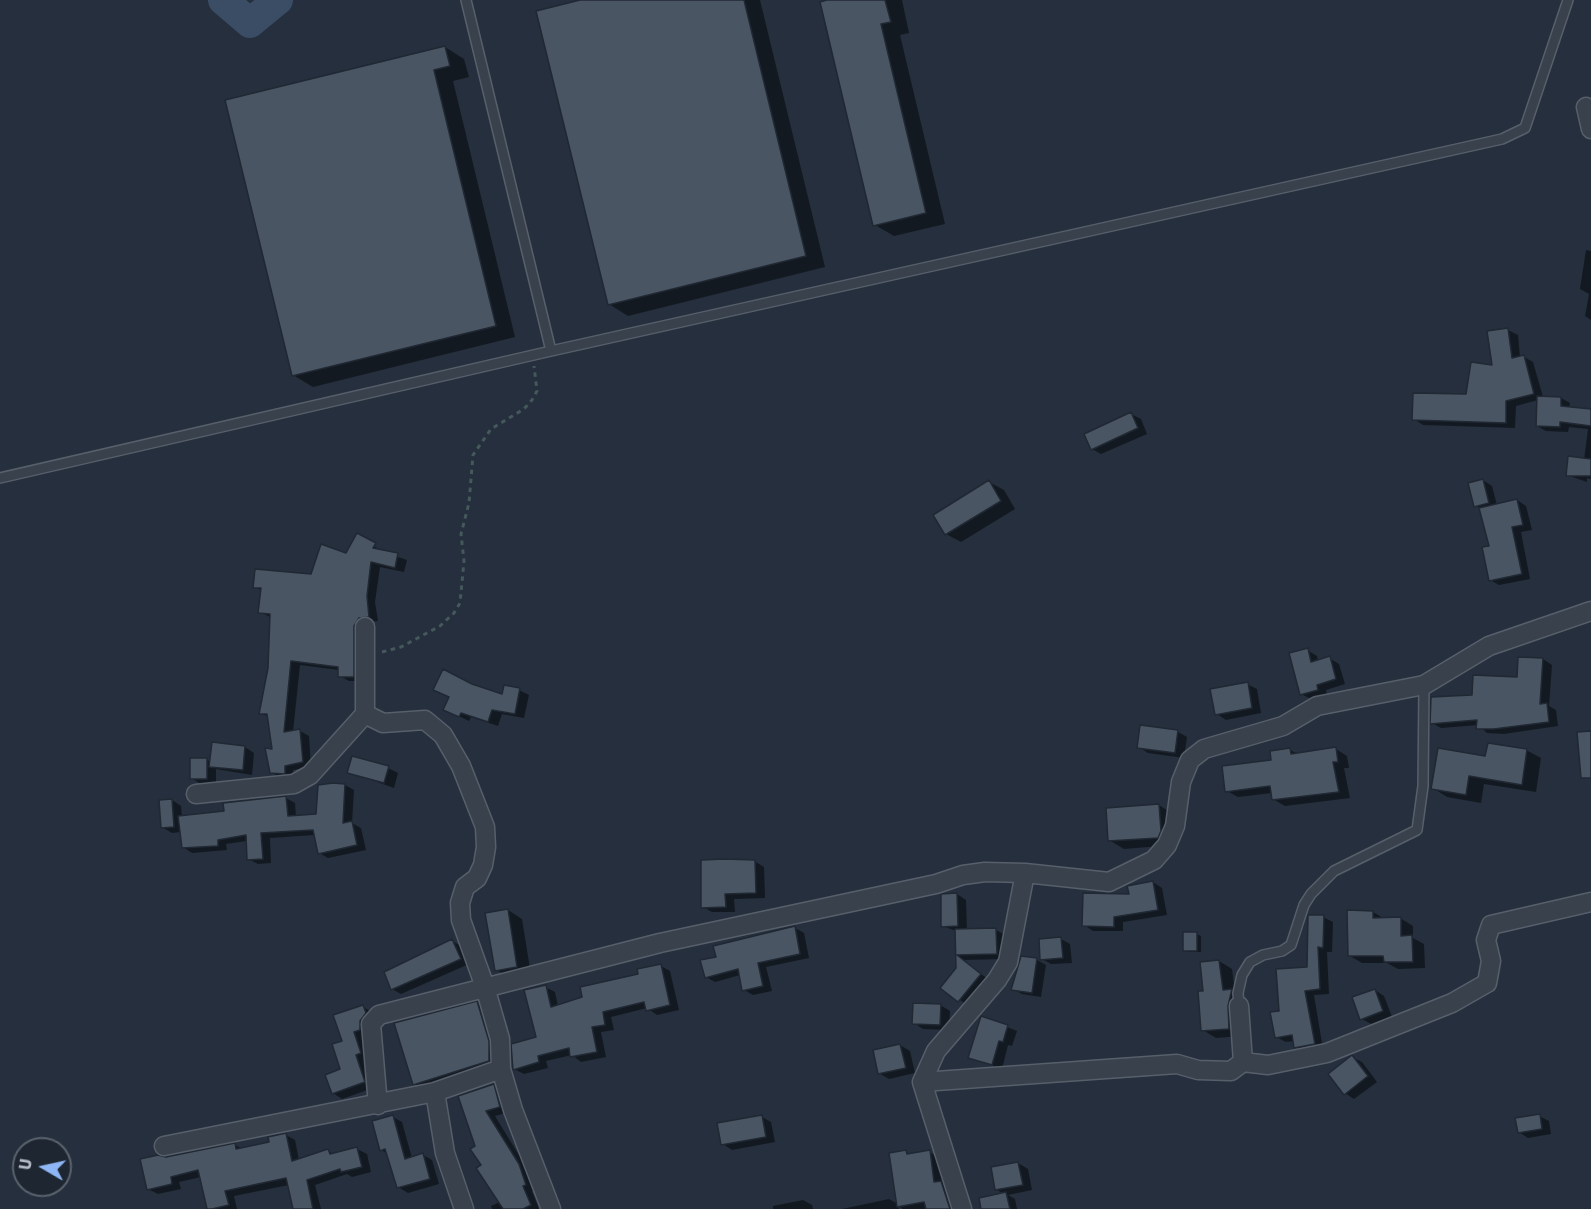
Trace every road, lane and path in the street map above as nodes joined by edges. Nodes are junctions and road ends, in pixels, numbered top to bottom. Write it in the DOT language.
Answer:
graph roads {
  1 [pos="466,0"];
  2 [pos="1568,0"];
  3 [pos="1586,107"];
  4 [pos="1591,129"];
  5 [pos="551,351"];
  6 [pos="532,356"];
  7 [pos="0,478"];
  8 [pos="1591,611"];
  9 [pos="365,627"];
  10 [pos="363,657"];
  11 [pos="1424,684"];
  12 [pos="365,714"];
  13 [pos="196,794"];
  14 [pos="1025,873"];
  15 [pos="1591,902"];
  16 [pos="485,987"];
  17 [pos="1239,1006"];
  18 [pos="1243,1062"];
  19 [pos="501,1069"];
  20 [pos="922,1082"];
  21 [pos="435,1092"];
  22 [pos="378,1105"];
  23 [pos="164,1146"];
  24 [pos="464,1209"];
  25 [pos="551,1209"];
  26 [pos="962,1209"];
  1 -- 5 [label="lane"];
  2 -- 5 [label="lane"];
  3 -- 4 [label="street"];
  5 -- 6 [label="lane"];
  6 -- 7 [label="lane"];
  6 -- 10 [label="path"];
  8 -- 11 [label="street"];
  9 -- 10 [label="street"];
  10 -- 12 [label="street"];
  11 -- 14 [label="street"];
  11 -- 17 [label="lane"];
  12 -- 13 [label="street"];
  12 -- 16 [label="street"];
  14 -- 16 [label="street"];
  14 -- 20 [label="street"];
  15 -- 18 [label="street"];
  16 -- 19 [label="street"];
  16 -- 22 [label="street"];
  17 -- 18 [label="street"];
  18 -- 20 [label="street"];
  19 -- 21 [label="street"];
  19 -- 25 [label="street"];
  20 -- 26 [label="street"];
  21 -- 22 [label="street"];
  21 -- 24 [label="street"];
  22 -- 23 [label="street"];
}
